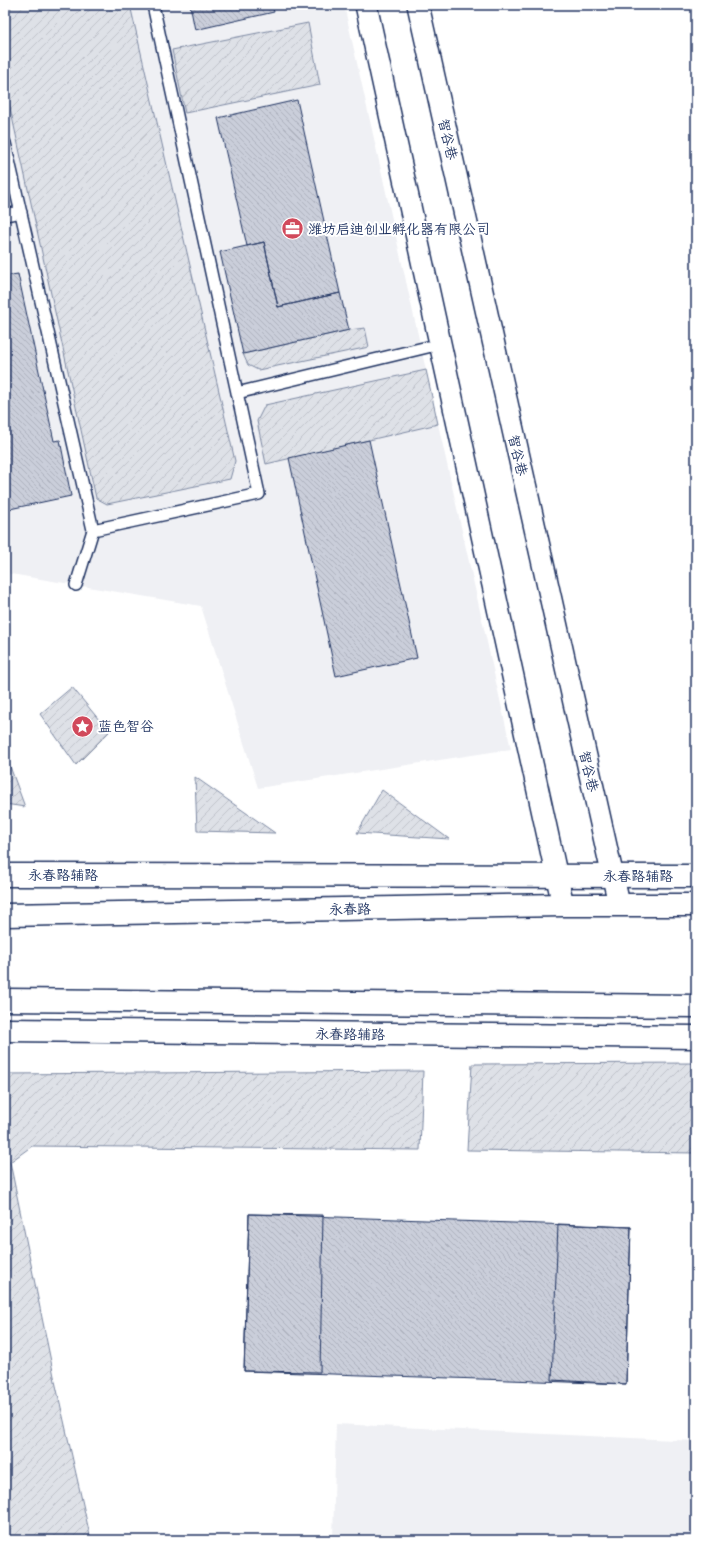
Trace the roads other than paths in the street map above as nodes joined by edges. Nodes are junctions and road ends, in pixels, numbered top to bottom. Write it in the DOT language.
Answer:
graph roads {
  1 [pos="153,5"];
  2 [pos="366,5"];
  3 [pos="418,5"];
  4 [pos="5,143"];
  5 [pos="21,212"];
  6 [pos="5,215"];
  7 [pos="440,344"];
  8 [pos="237,393"];
  9 [pos="93,530"];
  10 [pos="76,585"];
  11 [pos="5,875"];
  12 [pos="557,875"];
  13 [pos="613,876"];
  14 [pos="696,876"];
  15 [pos="563,904"];
  16 [pos="620,904"];
  17 [pos="696,905"];
  18 [pos="5,915"];
  19 [pos="5,1000"];
  20 [pos="696,1006"];
  21 [pos="5,1030"];
  22 [pos="696,1038"];
  1 -- 8 [label="lane"];
  2 -- 7 [label="street"];
  3 -- 13 [label="street, 智谷巷"];
  4 -- 5 [label="lane"];
  5 -- 6 [label="lane"];
  5 -- 9 [label="lane"];
  7 -- 8 [label="lane"];
  7 -- 12 [label="street"];
  8 -- 9 [label="lane"];
  9 -- 10 [label="lane"];
  11 -- 12 [label="street, 永春路辅路"];
  12 -- 13 [label="street, 永春路辅路"];
  12 -- 15 [label="street"];
  13 -- 14 [label="street, 永春路辅路"];
  13 -- 16 [label="street, 智谷巷"];
  15 -- 16 [label="street, 永春路"];
  15 -- 18 [label="street, 永春路"];
  16 -- 17 [label="street, 永春路"];
  19 -- 20 [label="street"];
  21 -- 22 [label="street, 永春路辅路"];
}
